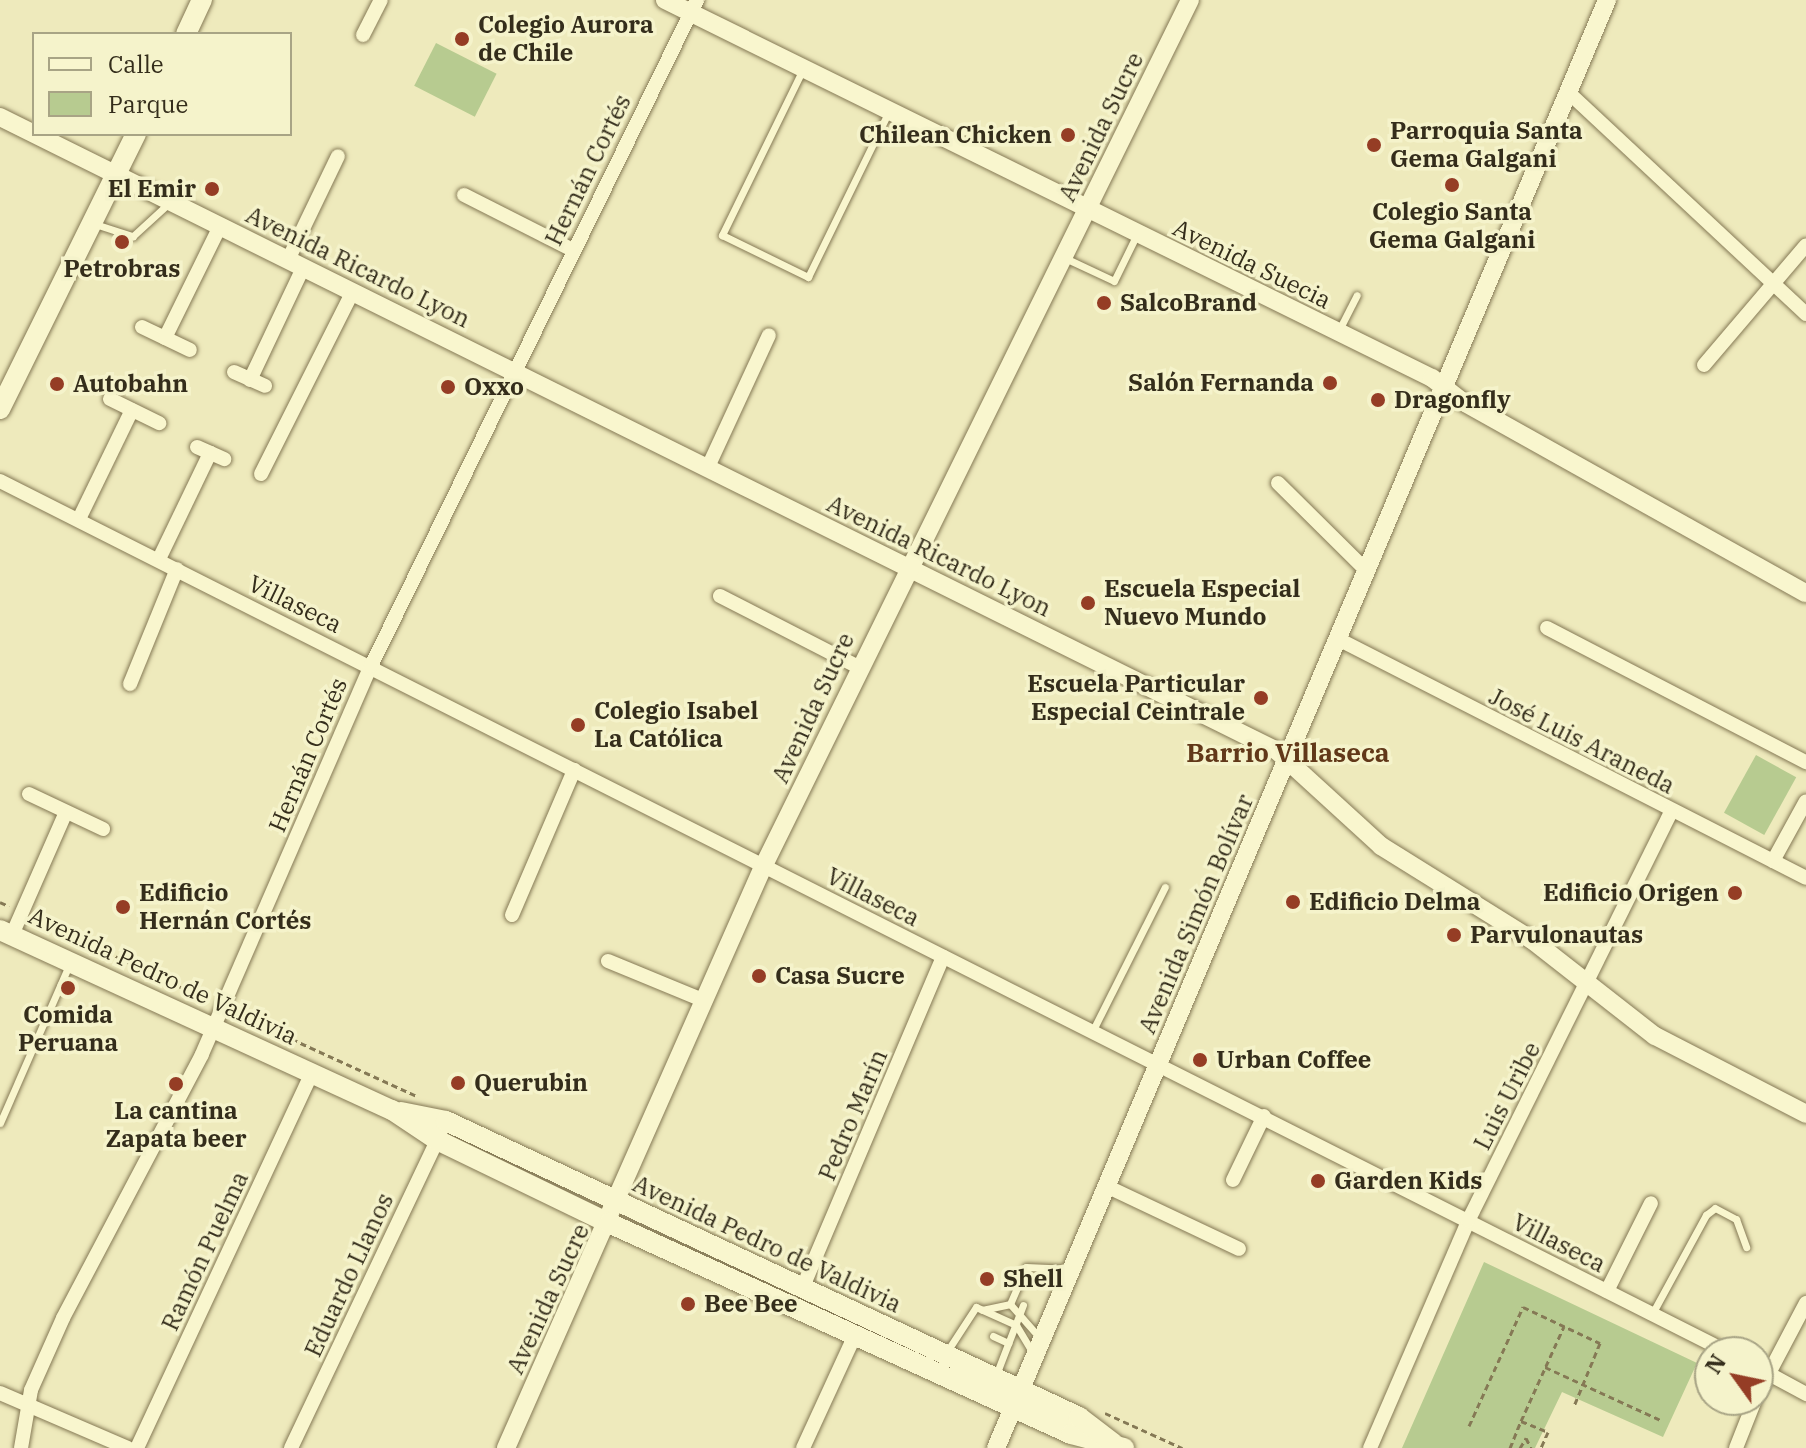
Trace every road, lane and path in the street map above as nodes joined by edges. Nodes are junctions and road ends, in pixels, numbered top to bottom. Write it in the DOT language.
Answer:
graph roads {
  1 [pos="202,0"];
  2 [pos="381,0"];
  3 [pos="665,0"];
  4 [pos="1190,0"];
  5 [pos="1607,0"];
  6 [pos="694,6"];
  7 [pos="187,32"];
  8 [pos="363,35"];
  9 [pos="804,68"];
  10 [pos="1567,91"];
  11 [pos="889,111"];
  12 [pos="0,117"];
  13 [pos="32,133"];
  14 [pos="37,136"];
  15 [pos="135,136"];
  16 [pos="338,156"];
  17 [pos="116,176"];
  18 [pos="464,195"];
  19 [pos="170,202"];
  20 [pos="1086,209"];
  21 [pos="93,223"];
  22 [pos="220,226"];
  23 [pos="1137,234"];
  24 [pos="1806,245"];
  25 [pos="573,250"];
  26 [pos="1063,257"];
  27 [pos="295,264"];
  28 [pos="1771,284"];
  29 [pos="352,293"];
  30 [pos="1357,295"];
  31 [pos="1806,314"];
  32 [pos="142,327"];
  33 [pos="1338,332"];
  34 [pos="769,335"];
  35 [pos="165,338"];
  36 [pos="190,350"];
  37 [pos="1704,365"];
  38 [pos="513,370"];
  39 [pos="234,372"];
  40 [pos="250,380"];
  41 [pos="265,386"];
  42 [pos="1444,389"];
  43 [pos="110,399"];
  44 [pos="0,409"];
  45 [pos="132,410"];
  46 [pos="159,423"];
  47 [pos="210,453"];
  48 [pos="708,467"];
  49 [pos="261,474"];
  50 [pos="0,481"];
  51 [pos="1278,483"];
  52 [pos="79,519"];
  53 [pos="159,559"];
  54 [pos="907,567"];
  55 [pos="177,569"];
  56 [pos="1367,571"];
  57 [pos="1806,593"];
  58 [pos="720,596"];
  59 [pos="1547,628"];
  60 [pos="1340,640"];
  61 [pos="371,666"];
  62 [pos="858,667"];
  63 [pos="130,684"];
  64 [pos="1289,758"];
  65 [pos="1806,762"];
  66 [pos="574,770"];
  67 [pos="29,794"];
  68 [pos="1806,801"];
  69 [pos="66,812"];
  70 [pos="1671,812"];
  71 [pos="103,829"];
  72 [pos="1773,861"];
  73 [pos="763,867"];
  74 [pos="1806,878"];
  75 [pos="1165,887"];
  76 [pos="512,915"];
  77 [pos="6,933"];
  78 [pos="943,957"];
  79 [pos="608,961"];
  80 [pos="70,962"];
  81 [pos="1587,989"];
  82 [pos="705,1001"];
  83 [pos="214,1027"];
  84 [pos="1093,1030"];
  85 [pos="1157,1063"];
  86 [pos="312,1073"];
  87 [pos="392,1110"];
  88 [pos="1806,1114"];
  89 [pos="1264,1116"];
  90 [pos="446,1121"];
  91 [pos="0,1123"];
  92 [pos="437,1140"];
  93 [pos="1233,1180"];
  94 [pos="1106,1186"];
  95 [pos="1651,1203"];
  96 [pos="614,1213"];
  97 [pos="1468,1221"];
  98 [pos="1746,1247"];
  99 [pos="1239,1249"];
  100 [pos="1073,1269"];
  101 [pos="802,1289"];
  102 [pos="1607,1291"];
  103 [pos="1806,1303"];
  104 [pos="1010,1304"];
  105 [pos="1022,1308"];
  106 [pos="982,1310"];
  107 [pos="1652,1314"];
  108 [pos="1016,1325"];
  109 [pos="1564,1326"];
  110 [pos="855,1335"];
  111 [pos="993,1336"];
  112 [pos="1695,1336"];
  113 [pos="1008,1343"];
  114 [pos="1040,1350"];
  115 [pos="1774,1353"];
  116 [pos="945,1354"];
  117 [pos="1545,1367"];
  118 [pos="1774,1376"];
  119 [pos="996,1378"];
  120 [pos="1583,1385"];
  121 [pos="0,1393"];
  122 [pos="1806,1394"];
  123 [pos="1018,1399"];
  124 [pos="27,1404"];
  125 [pos="1574,1406"];
  126 [pos="1749,1416"];
  127 [pos="1661,1420"];
  128 [pos="1521,1421"];
  129 [pos="1469,1426"];
  130 [pos="1534,1427"];
  131 [pos="1528,1439"];
  132 [pos="1513,1440"];
  133 [pos="1118,1445"];
  134 [pos="1519,1445"];
  135 [pos="21,1448"];
  136 [pos="128,1448"];
  137 [pos="137,1448"];
  138 [pos="291,1448"];
  139 [pos="506,1448"];
  140 [pos="803,1448"];
  141 [pos="996,1448"];
  142 [pos="1370,1448"];
  143 [pos="1510,1448"];
  144 [pos="1531,1448"];
  145 [pos="1541,1448"];
  146 [pos="1736,1448"];
  1 -- 7 [label="main road"];
  2 -- 8 [label="street"];
  3 -- 6 [label="street, Avenida Suecia"];
  4 -- 20 [label="street, Avenida Sucre"];
  5 -- 10 [label="street, Avenida Simón Bolívar"];
  6 -- 9 [label="street, Avenida Suecia"];
  6 -- 25 [label="street, Hernán Cortés"];
  9 -- 11 [label="street, Avenida Suecia"];
  9 -- 11 [label="lane"];
  10 -- 28 [label="street"];
  10 -- 42 [label="street, Avenida Simón Bolívar"];
  11 -- 20 [label="street, Avenida Suecia"];
  12 -- 13 [label="street, Avenida Ricardo Lyon"];
  14 -- 17 [label="street, Avenida Ricardo Lyon"];
  15 -- 17 [label="main road"];
  16 -- 27 [label="street"];
  17 -- 19 [label="street, Avenida Ricardo Lyon"];
  17 -- 21 [label="main road"];
  18 -- 25 [label="street"];
  19 -- 21 [label="lane"];
  19 -- 22 [label="street, Avenida Ricardo Lyon"];
  20 -- 23 [label="street, Avenida Suecia"];
  20 -- 26 [label="street, Avenida Sucre"];
  21 -- 44 [label="main road"];
  22 -- 27 [label="street, Avenida Ricardo Lyon"];
  22 -- 35 [label="street"];
  23 -- 26 [label="lane"];
  23 -- 33 [label="street, Avenida Suecia"];
  24 -- 28 [label="street"];
  25 -- 38 [label="street, Hernán Cortés"];
  26 -- 54 [label="street, Avenida Sucre"];
  27 -- 29 [label="street, Avenida Ricardo Lyon"];
  27 -- 40 [label="street"];
  28 -- 31 [label="street"];
  28 -- 37 [label="street"];
  29 -- 38 [label="street, Avenida Ricardo Lyon"];
  29 -- 49 [label="street"];
  30 -- 33 [label="lane"];
  32 -- 35 [label="street"];
  33 -- 42 [label="street, Avenida Suecia"];
  34 -- 48 [label="street"];
  35 -- 36 [label="street"];
  38 -- 48 [label="street, Avenida Ricardo Lyon"];
  38 -- 61 [label="street, Hernán Cortés"];
  39 -- 40 [label="street"];
  40 -- 41 [label="street"];
  42 -- 56 [label="street, Avenida Simón Bolívar"];
  42 -- 57 [label="street, Avenida Suecia"];
  43 -- 45 [label="street"];
  45 -- 46 [label="street"];
  45 -- 52 [label="street"];
  47 -- 53 [label="street"];
  48 -- 54 [label="street, Avenida Ricardo Lyon"];
  50 -- 52 [label="street, Villaseca"];
  51 -- 56 [label="street"];
  52 -- 53 [label="street, Villaseca"];
  53 -- 55 [label="street, Villaseca"];
  54 -- 62 [label="street, Avenida Sucre"];
  54 -- 64 [label="street, Avenida Ricardo Lyon"];
  55 -- 61 [label="street, Villaseca"];
  55 -- 63 [label="street"];
  56 -- 60 [label="street, Avenida Simón Bolívar"];
  58 -- 62 [label="street"];
  59 -- 65 [label="street"];
  60 -- 64 [label="street, Avenida Simón Bolívar"];
  60 -- 70 [label="street, José Luis Araneda"];
  61 -- 66 [label="street, Villaseca"];
  61 -- 83 [label="street, Hernán Cortés"];
  62 -- 73 [label="street, Avenida Sucre"];
  64 -- 81 [label="street, Avenida Ricardo Lyon"];
  64 -- 85 [label="street, Avenida Simón Bolívar"];
  66 -- 73 [label="street, Villaseca"];
  66 -- 76 [label="street"];
  67 -- 69 [label="street"];
  68 -- 72 [label="street"];
  69 -- 71 [label="street"];
  69 -- 77 [label="street"];
  70 -- 72 [label="street, José Luis Araneda"];
  70 -- 81 [label="street, Luis Uribe"];
  72 -- 74 [label="street, José Luis Araneda"];
  73 -- 78 [label="street, Villaseca"];
  73 -- 82 [label="street, Avenida Sucre"];
  75 -- 84 [label="lane"];
  77 -- 80 [label="main road, Avenida Pedro de Valdivia"];
  78 -- 84 [label="street, Villaseca"];
  78 -- 101 [label="street, Pedro Marín"];
  79 -- 82 [label="street"];
  80 -- 83 [label="main road, Avenida Pedro de Valdivia"];
  80 -- 91 [label="lane"];
  81 -- 88 [label="street, Avenida Ricardo Lyon"];
  81 -- 97 [label="street, Luis Uribe"];
  82 -- 96 [label="street, Avenida Sucre"];
  83 -- 86 [label="main road, Avenida Pedro de Valdivia"];
  83 -- 124 [label="street, Hernán Cortés"];
  84 -- 85 [label="street, Villaseca"];
  85 -- 89 [label="street, Villaseca"];
  85 -- 94 [label="street, Avenida Simón Bolívar"];
  86 -- 87 [label="main road, Avenida Pedro de Valdivia"];
  86 -- 137 [label="street, Ramón Puelma"];
  87 -- 90 [label="main road, Avenida Pedro de Valdivia"];
  87 -- 92 [label="main road, Avenida Pedro de Valdivia"];
  89 -- 93 [label="street"];
  89 -- 97 [label="street, Villaseca"];
  90 -- 92 [label="street, Eduardo Llanos"];
  90 -- 96 [label="main road, Avenida Pedro de Valdivia"];
  92 -- 96 [label="main road, Avenida Pedro de Valdivia"];
  92 -- 138 [label="street, Eduardo Llanos"];
  94 -- 99 [label="street"];
  94 -- 100 [label="street, Avenida Simón Bolívar"];
  95 -- 102 [label="street"];
  96 -- 101 [label="main road, Avenida Pedro de Valdivia"];
  96 -- 110 [label="main road, Avenida Pedro de Valdivia"];
  96 -- 139 [label="street, Avenida Sucre"];
  97 -- 102 [label="street, Villaseca"];
  97 -- 142 [label="street, Luis Uribe"];
  98 -- 107 [label="lane"];
  100 -- 104 [label="lane"];
  100 -- 114 [label="street, Avenida Simón Bolívar"];
  101 -- 116 [label="main road, Avenida Pedro de Valdivia"];
  102 -- 107 [label="street, Villaseca"];
  103 -- 115 [label="street"];
  104 -- 105 [label="lane"];
  104 -- 106 [label="lane"];
  105 -- 108 [label="lane"];
  105 -- 114 [label="lane"];
  106 -- 108 [label="lane"];
  106 -- 116 [label="lane"];
  107 -- 112 [label="street, Villaseca"];
  108 -- 113 [label="lane"];
  108 -- 114 [label="lane"];
  109 -- 117 [label="path"];
  109 -- 120 [label="path"];
  109 -- 129 [label="path"];
  110 -- 123 [label="main road, Avenida Pedro de Valdivia"];
  110 -- 140 [label="street"];
  111 -- 113 [label="lane"];
  113 -- 119 [label="lane"];
  114 -- 123 [label="street, Avenida Simón Bolívar"];
  116 -- 119 [label="main road, Avenida Pedro de Valdivia"];
  117 -- 120 [label="path"];
  117 -- 128 [label="path"];
  118 -- 122 [label="street"];
  119 -- 123 [label="main road, Avenida Pedro de Valdivia"];
  120 -- 125 [label="path"];
  120 -- 127 [label="path"];
  121 -- 124 [label="street"];
  123 -- 133 [label="main road, Avenida Pedro de Valdivia"];
  123 -- 141 [label="street, Avenida Simón Bolívar"];
  124 -- 135 [label="street, Hernán Cortés"];
  124 -- 136 [label="street"];
  126 -- 146 [label="street"];
  128 -- 130 [label="path"];
  128 -- 132 [label="path"];
  130 -- 131 [label="path"];
  130 -- 145 [label="path"];
  131 -- 134 [label="path"];
  131 -- 144 [label="path"];
  132 -- 134 [label="path"];
  132 -- 143 [label="path"];
}
